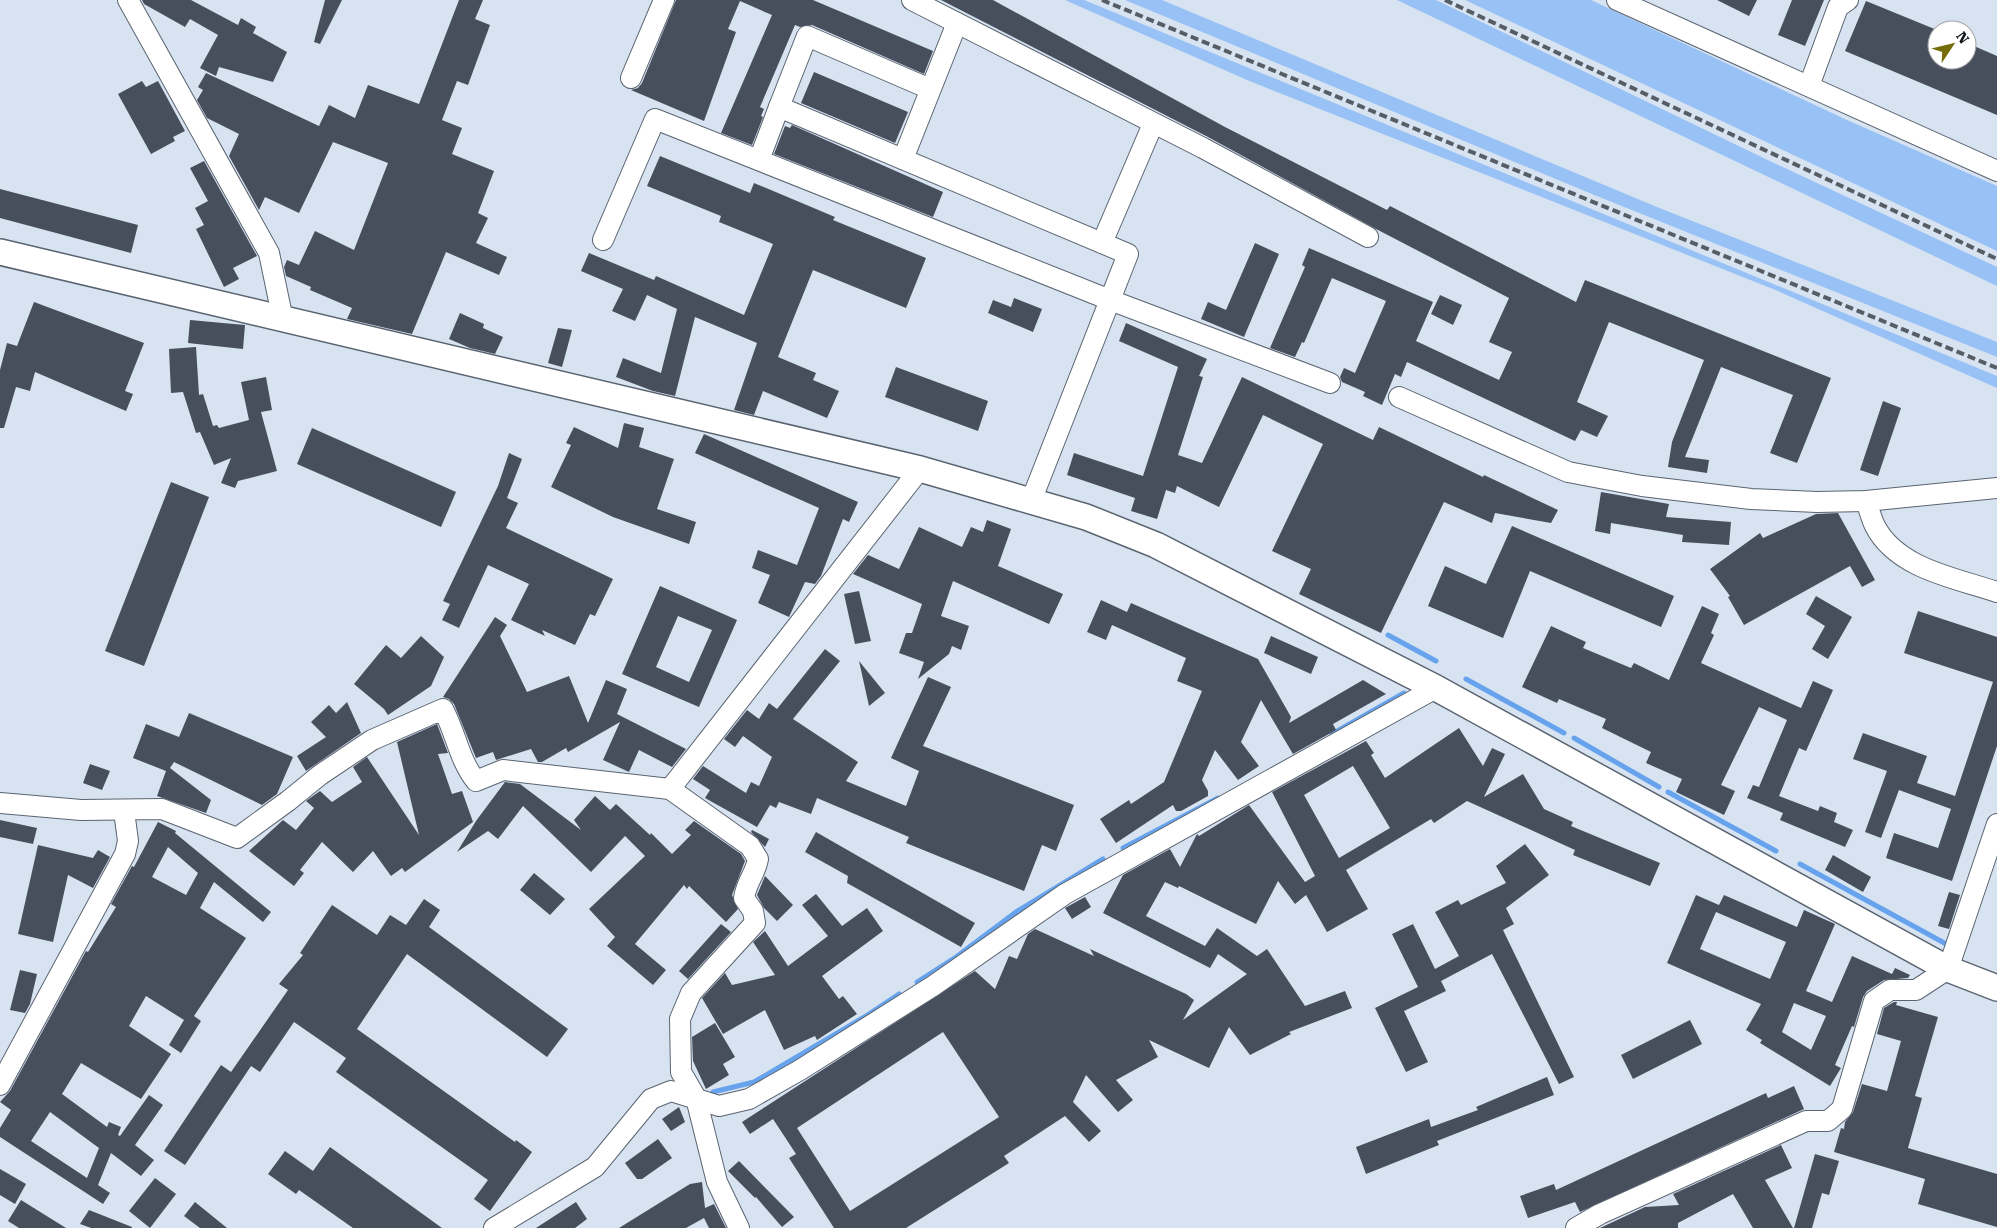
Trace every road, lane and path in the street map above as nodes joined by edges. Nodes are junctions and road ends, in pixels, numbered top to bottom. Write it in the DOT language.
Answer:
graph roads {
  1 [pos="664,0"];
  2 [pos="912,0"];
  3 [pos="1617,0"];
  4 [pos="1848,0"];
  5 [pos="135,5"];
  6 [pos="957,24"];
  7 [pos="631,78"];
  8 [pos="1809,86"];
  9 [pos="930,89"];
  10 [pos="779,107"];
  11 [pos="1153,124"];
  12 [pos="903,159"];
  13 [pos="759,160"];
  14 [pos="1997,170"];
  15 [pos="1368,236"];
  16 [pos="603,240"];
  17 [pos="1102,243"];
  18 [pos="0,252"];
  19 [pos="1110,300"];
  20 [pos="283,320"];
  21 [pos="1330,383"];
  22 [pos="1399,397"];
  23 [pos="920,469"];
  24 [pos="1997,488"];
  25 [pos="1866,500"];
  26 [pos="1031,501"];
  27 [pos="1997,592"];
  28 [pos="1436,688"];
  29 [pos="670,790"];
  30 [pos="0,803"];
  31 [pos="124,811"];
  32 [pos="1997,824"];
  33 [pos="1948,969"];
  34 [pos="1997,988"];
  35 [pos="0,1084"];
  36 [pos="696,1098"];
  37 [pos="494,1228"];
  38 [pos="739,1228"];
  39 [pos="1576,1228"];
  1 -- 7 [label="street"];
  2 -- 6 [label="street"];
  3 -- 8 [label="street"];
  4 -- 8 [label="street"];
  5 -- 20 [label="street"];
  6 -- 9 [label="street"];
  6 -- 11 [label="street"];
  8 -- 14 [label="street"];
  9 -- 10 [label="street"];
  9 -- 12 [label="street"];
  10 -- 12 [label="street"];
  10 -- 13 [label="street"];
  11 -- 15 [label="street"];
  11 -- 17 [label="street"];
  12 -- 17 [label="street"];
  13 -- 16 [label="street"];
  13 -- 19 [label="street"];
  17 -- 19 [label="street"];
  18 -- 20 [label="main road"];
  19 -- 21 [label="street"];
  19 -- 26 [label="street"];
  20 -- 23 [label="main road"];
  22 -- 25 [label="street"];
  23 -- 26 [label="main road"];
  23 -- 29 [label="street"];
  24 -- 25 [label="street"];
  25 -- 27 [label="street"];
  26 -- 28 [label="main road"];
  28 -- 33 [label="main road"];
  28 -- 36 [label="street"];
  29 -- 31 [label="street"];
  29 -- 36 [label="street"];
  30 -- 31 [label="street"];
  31 -- 35 [label="street"];
  32 -- 33 [label="street"];
  33 -- 34 [label="main road"];
  33 -- 39 [label="street"];
  36 -- 37 [label="street"];
  36 -- 38 [label="street"];
}
